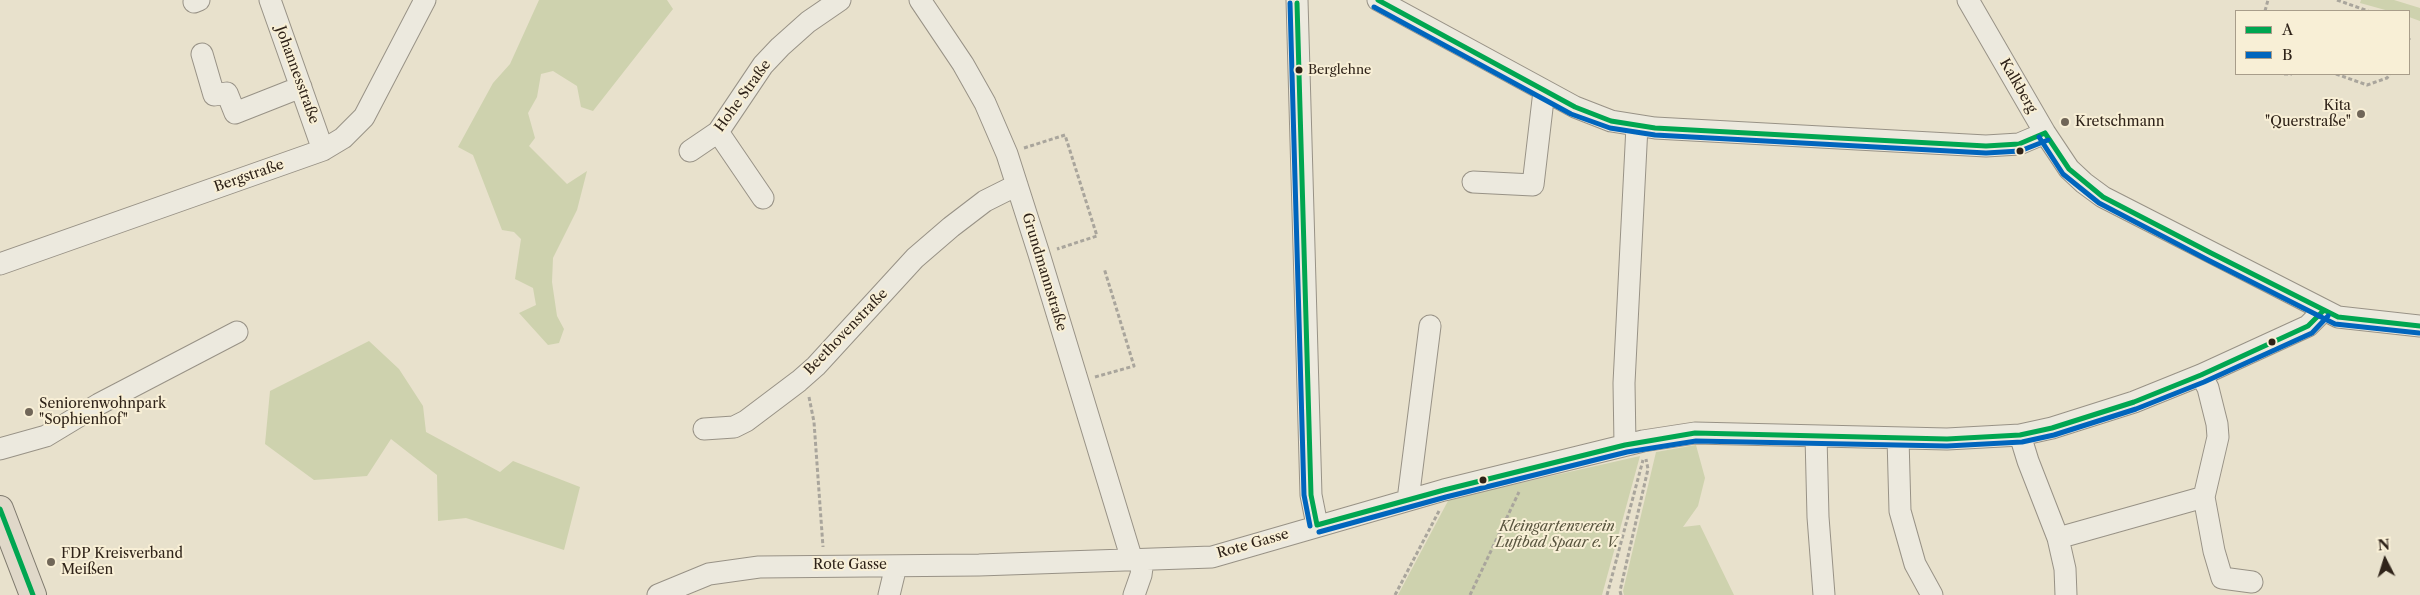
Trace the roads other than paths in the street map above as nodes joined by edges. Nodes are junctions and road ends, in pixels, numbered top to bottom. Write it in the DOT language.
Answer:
graph roads {
  1 [pos="270,0"];
  2 [pos="425,0"];
  3 [pos="840,0"];
  4 [pos="920,0"];
  5 [pos="1378,0"];
  6 [pos="1968,0"];
  7 [pos="1298,1"];
  8 [pos="202,54"];
  9 [pos="301,87"];
  10 [pos="1544,91"];
  11 [pos="1637,126"];
  12 [pos="718,132"];
  13 [pos="2044,133"];
  14 [pos="323,150"];
  15 [pos="690,151"];
  16 [pos="1473,182"];
  17 [pos="1017,185"];
  18 [pos="763,198"];
  19 [pos="0,264"];
  20 [pos="2323,310"];
  21 [pos="1430,326"];
  22 [pos="2420,326"];
  23 [pos="237,332"];
  24 [pos="2201,375"];
  25 [pos="704,429"];
  26 [pos="2020,435"];
  27 [pos="1816,436"];
  28 [pos="1898,438"];
  29 [pos="1625,445"];
  30 [pos="0,449"];
  31 [pos="2204,497"];
  32 [pos="1408,500"];
  33 [pos="0,510"];
  34 [pos="1317,525"];
  35 [pos="2058,538"];
  36 [pos="1137,560"];
  37 [pos="896,566"];
  38 [pos="2252,582"];
  39 [pos="33,595"];
  40 [pos="658,595"];
  41 [pos="889,595"];
  42 [pos="1134,595"];
  43 [pos="1824,595"];
  44 [pos="1932,595"];
  45 [pos="2066,595"];
  1 -- 9 [label="street, Johannesstraße"];
  2 -- 14 [label="street, Bergstraße"];
  3 -- 12 [label="street, Hohe Straße"];
  4 -- 17 [label="street, Grundmannstraße"];
  5 -- 10 [label="street"];
  6 -- 13 [label="street, Kalkberg"];
  7 -- 34 [label="street"];
  8 -- 9 [label="street"];
  9 -- 14 [label="street, Johannesstraße"];
  10 -- 11 [label="street"];
  10 -- 16 [label="street"];
  11 -- 13 [label="street"];
  11 -- 29 [label="street"];
  12 -- 15 [label="street, Hohe Straße"];
  12 -- 18 [label="street"];
  13 -- 20 [label="street, Kalkberg"];
  14 -- 19 [label="street, Bergstraße"];
  17 -- 25 [label="street, Beethovenstraße"];
  17 -- 36 [label="street, Grundmannstraße"];
  20 -- 22 [label="street, Kalkberg"];
  20 -- 24 [label="street, Rote Gasse"];
  21 -- 32 [label="street"];
  23 -- 30 [label="street"];
  24 -- 26 [label="street, Rote Gasse"];
  24 -- 31 [label="street"];
  26 -- 28 [label="street, Rote Gasse"];
  26 -- 35 [label="street"];
  27 -- 28 [label="street, Rote Gasse"];
  27 -- 29 [label="street, Rote Gasse"];
  27 -- 43 [label="street"];
  28 -- 44 [label="street"];
  29 -- 32 [label="street, Rote Gasse"];
  31 -- 35 [label="street"];
  31 -- 38 [label="street"];
  32 -- 34 [label="street, Rote Gasse"];
  33 -- 39 [label="main road"];
  34 -- 36 [label="street, Rote Gasse"];
  35 -- 45 [label="street"];
  36 -- 37 [label="street, Rote Gasse"];
  36 -- 42 [label="street, Grundmannstraße"];
  37 -- 40 [label="street, Rote Gasse"];
  37 -- 41 [label="street"];
}
